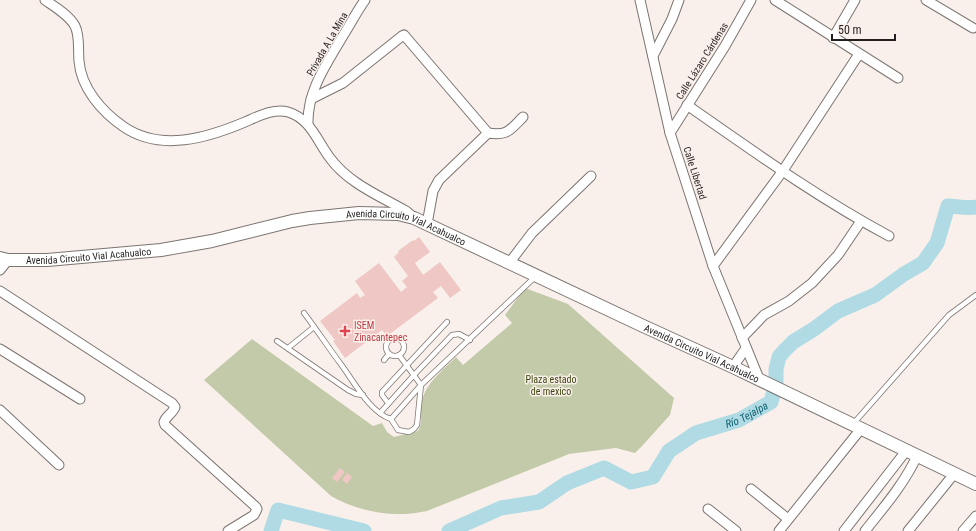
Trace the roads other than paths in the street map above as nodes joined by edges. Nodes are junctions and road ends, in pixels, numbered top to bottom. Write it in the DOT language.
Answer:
graph roads {
  1 [pos="45,0"];
  2 [pos="365,0"];
  3 [pos="640,0"];
  4 [pos="679,0"];
  5 [pos="751,0"];
  6 [pos="775,0"];
  7 [pos="855,0"];
  8 [pos="926,0"];
  9 [pos="973,28"];
  10 [pos="833,38"];
  11 [pos="859,54"];
  12 [pos="653,56"];
  13 [pos="898,78"];
  14 [pos="311,99"];
  15 [pos="687,105"];
  16 [pos="523,117"];
  17 [pos="308,124"];
  18 [pos="670,132"];
  19 [pos="488,133"];
  20 [pos="782,172"];
  21 [pos="591,176"];
  22 [pos="414,218"];
  23 [pos="861,221"];
  24 [pos="427,224"];
  25 [pos="889,236"];
  26 [pos="4,259"];
  27 [pos="510,262"];
  28 [pos="713,266"];
  29 [pos="0,270"];
  30 [pos="537,275"];
  31 [pos="0,291"];
  32 [pos="976,295"];
  33 [pos="304,313"];
  34 [pos="447,322"];
  35 [pos="314,327"];
  36 [pos="742,338"];
  37 [pos="278,340"];
  38 [pos="470,340"];
  39 [pos="288,348"];
  40 [pos="746,348"];
  41 [pos="0,349"];
  42 [pos="389,354"];
  43 [pos="399,355"];
  44 [pos="384,360"];
  45 [pos="407,366"];
  46 [pos="733,367"];
  47 [pos="414,375"];
  48 [pos="764,382"];
  49 [pos="422,385"];
  50 [pos="362,395"];
  51 [pos="80,399"];
  52 [pos="388,404"];
  53 [pos="0,410"];
  54 [pos="380,413"];
  55 [pos="391,419"];
  56 [pos="856,428"];
  57 [pos="912,454"];
  58 [pos="59,465"];
  59 [pos="954,474"];
  60 [pos="976,484"];
  61 [pos="751,489"];
  62 [pos="708,508"];
  63 [pos="976,516"];
  64 [pos="854,518"];
  65 [pos="788,519"];
  66 [pos="866,530"];
  67 [pos="228,531"];
  68 [pos="736,531"];
  69 [pos="779,531"];
  70 [pos="844,531"];
  71 [pos="908,531"];
  72 [pos="963,531"];
  1 -- 17 [label="street"];
  2 -- 14 [label="street, Privada A La Mina"];
  3 -- 12 [label="street, Calle Libertad"];
  4 -- 12 [label="street"];
  5 -- 15 [label="street, Calle Lázaro Cárdenas"];
  6 -- 10 [label="street"];
  7 -- 10 [label="street"];
  8 -- 9 [label="street"];
  10 -- 11 [label="street"];
  11 -- 13 [label="street"];
  11 -- 20 [label="street"];
  12 -- 18 [label="street, Calle Libertad"];
  14 -- 17 [label="street, Privada A La Mina"];
  14 -- 19 [label="street"];
  15 -- 18 [label="street, Calle Lázaro Cárdenas"];
  15 -- 20 [label="street"];
  16 -- 19 [label="street"];
  17 -- 22 [label="street"];
  18 -- 28 [label="street, Calle Libertad"];
  19 -- 24 [label="street"];
  20 -- 23 [label="street"];
  20 -- 28 [label="street"];
  21 -- 27 [label="street"];
  22 -- 24 [label="street, Avenida Circuito Vial Acahualco"];
  22 -- 26 [label="street, Avenida Circuito Vial Acahualco"];
  23 -- 25 [label="street"];
  23 -- 36 [label="street"];
  24 -- 27 [label="street, Avenida Circuito Vial Acahualco"];
  26 -- 29 [label="street"];
  27 -- 30 [label="street, Avenida Circuito Vial Acahualco"];
  28 -- 36 [label="street, Calle Libertad"];
  30 -- 38 [label="lane"];
  30 -- 46 [label="street, Avenida Circuito Vial Acahualco"];
  31 -- 67 [label="street"];
  32 -- 56 [label="lane"];
  33 -- 35 [label="lane"];
  34 -- 45 [label="lane"];
  35 -- 39 [label="lane"];
  35 -- 50 [label="lane"];
  36 -- 40 [label="street, Calle Libertad"];
  37 -- 39 [label="lane"];
  38 -- 47 [label="lane"];
  38 -- 49 [label="lane"];
  39 -- 50 [label="lane"];
  40 -- 46 [label="street"];
  40 -- 48 [label="street, Calle Libertad"];
  41 -- 51 [label="street"];
  42 -- 43 [label="lane"];
  42 -- 43 [label="lane"];
  42 -- 44 [label="lane"];
  43 -- 45 [label="lane"];
  45 -- 47 [label="lane"];
  45 -- 52 [label="lane"];
  46 -- 48 [label="street, Avenida Circuito Vial Acahualco"];
  47 -- 49 [label="lane"];
  47 -- 52 [label="lane"];
  48 -- 56 [label="street, Avenida Circuito Vial Acahualco"];
  49 -- 55 [label="lane"];
  49 -- 55 [label="lane"];
  50 -- 54 [label="lane"];
  52 -- 54 [label="lane"];
  53 -- 58 [label="street"];
  54 -- 55 [label="lane"];
  56 -- 57 [label="street, Avenida Circuito Vial Acahualco"];
  56 -- 65 [label="street"];
  57 -- 59 [label="street, Avenida Circuito Vial Acahualco"];
  57 -- 64 [label="street"];
  57 -- 66 [label="street"];
  59 -- 60 [label="street, Avenida Circuito Vial Acahualco"];
  59 -- 71 [label="street"];
  61 -- 65 [label="street"];
  62 -- 68 [label="street"];
  63 -- 72 [label="street"];
  64 -- 66 [label="street"];
  64 -- 70 [label="street"];
  65 -- 69 [label="street"];
}
